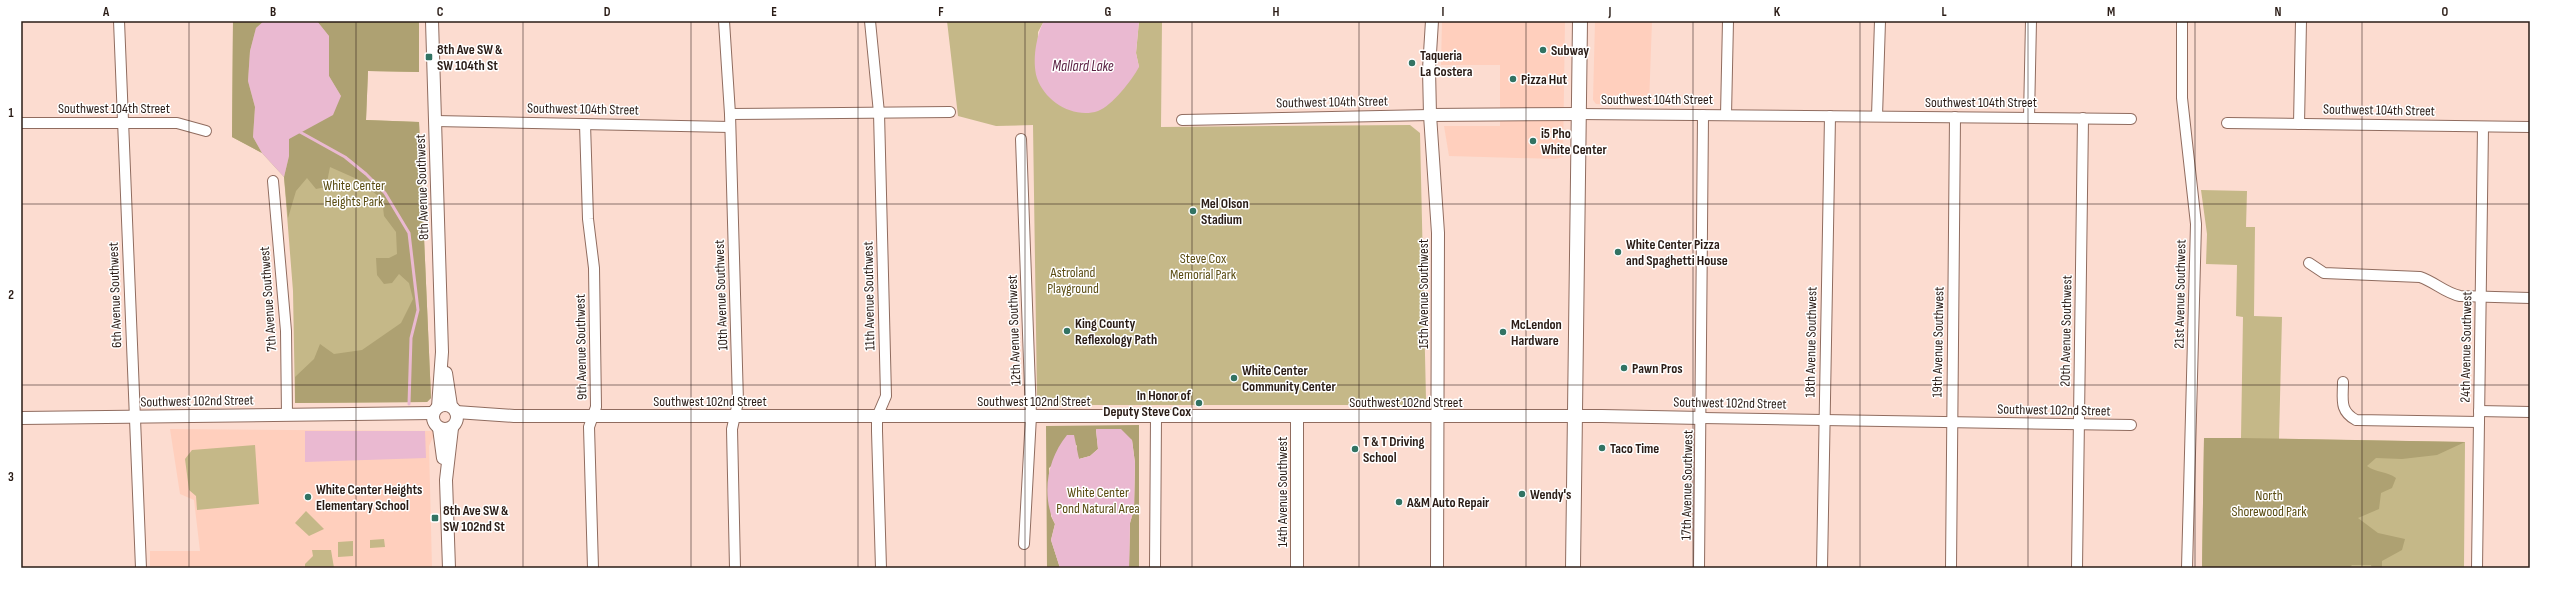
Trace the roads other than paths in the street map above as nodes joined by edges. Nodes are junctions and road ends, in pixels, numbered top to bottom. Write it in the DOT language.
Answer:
graph roads {
  1 [pos="119,21"];
  2 [pos="432,21"];
  3 [pos="724,21"];
  4 [pos="870,21"];
  5 [pos="1432,21"];
  6 [pos="1580,21"];
  7 [pos="1728,21"];
  8 [pos="1880,21"];
  9 [pos="2030,21"];
  10 [pos="2182,21"];
  11 [pos="2301,21"];
  12 [pos="950,112"];
  13 [pos="879,113"];
  14 [pos="730,114"];
  15 [pos="1579,114"];
  16 [pos="1430,115"];
  17 [pos="1703,115"];
  18 [pos="1726,115"];
  19 [pos="1830,116"];
  20 [pos="1878,116"];
  21 [pos="1955,117"];
  22 [pos="2029,117"];
  23 [pos="2083,118"];
  24 [pos="2131,119"];
  25 [pos="1182,120"];
  26 [pos="435,121"];
  27 [pos="21,122"];
  28 [pos="122,123"];
  29 [pos="2227,123"];
  30 [pos="585,124"];
  31 [pos="2299,124"];
  32 [pos="730,126"];
  33 [pos="2482,127"];
  34 [pos="2530,127"];
  35 [pos="206,131"];
  36 [pos="1021,139"];
  37 [pos="273,181"];
  38 [pos="2308,263"];
  39 [pos="2481,297"];
  40 [pos="2530,298"];
  41 [pos="442,352"];
  42 [pos="2343,382"];
  43 [pos="2479,411"];
  44 [pos="2530,412"];
  45 [pos="287,415"];
  46 [pos="592,416"];
  47 [pos="735,416"];
  48 [pos="1031,416"];
  49 [pos="1156,416"];
  50 [pos="1297,416"];
  51 [pos="1574,416"];
  52 [pos="134,417"];
  53 [pos="436,417"];
  54 [pos="454,417"];
  55 [pos="877,417"];
  56 [pos="1438,417"];
  57 [pos="21,418"];
  58 [pos="1702,418"];
  59 [pos="1824,420"];
  60 [pos="2479,422"];
  61 [pos="1951,423"];
  62 [pos="2131,425"];
  63 [pos="2079,426"];
  64 [pos="446,480"];
  65 [pos="1024,544"];
  66 [pos="141,568"];
  67 [pos="449,568"];
  68 [pos="593,568"];
  69 [pos="735,568"];
  70 [pos="881,568"];
  71 [pos="1155,568"];
  72 [pos="1297,568"];
  73 [pos="1437,568"];
  74 [pos="1573,568"];
  75 [pos="1700,568"];
  76 [pos="1822,568"];
  77 [pos="1951,568"];
  78 [pos="2077,568"];
  79 [pos="2186,568"];
  80 [pos="2478,568"];
  1 -- 28 [label="street, 6th Avenue Southwest"];
  2 -- 26 [label="street, 8th Avenue Southwest"];
  3 -- 14 [label="street, 10th Avenue Southwest"];
  4 -- 13 [label="street, 11th Avenue Southwest"];
  5 -- 16 [label="street, 15th Avenue Southwest"];
  6 -- 15 [label="main road"];
  7 -- 18 [label="street"];
  8 -- 20 [label="street"];
  9 -- 22 [label="street"];
  10 -- 79 [label="street, 21st Avenue Southwest"];
  11 -- 31 [label="street"];
  12 -- 13 [label="street"];
  13 -- 14 [label="street"];
  13 -- 55 [label="street, 11th Avenue Southwest"];
  14 -- 32 [label="street, 10th Avenue Southwest"];
  15 -- 16 [label="street, Southwest 104th Street"];
  15 -- 17 [label="street, Southwest 104th Street"];
  15 -- 51 [label="main road"];
  16 -- 25 [label="street, Southwest 104th Street"];
  16 -- 56 [label="street, 15th Avenue Southwest"];
  17 -- 18 [label="street, Southwest 104th Street"];
  17 -- 58 [label="street, 17th Avenue Southwest"];
  18 -- 19 [label="street, Southwest 104th Street"];
  19 -- 20 [label="street, Southwest 104th Street"];
  19 -- 59 [label="street, 18th Avenue Southwest"];
  20 -- 21 [label="street, Southwest 104th Street"];
  21 -- 22 [label="street, Southwest 104th Street"];
  21 -- 61 [label="street, 19th Avenue Southwest"];
  22 -- 23 [label="street, Southwest 104th Street"];
  23 -- 24 [label="street, Southwest 104th Street"];
  23 -- 63 [label="street, 20th Avenue Southwest"];
  26 -- 30 [label="street, Southwest 104th Street"];
  26 -- 41 [label="street, 8th Avenue Southwest"];
  27 -- 28 [label="street, Southwest 104th Street"];
  28 -- 35 [label="street, Southwest 104th Street"];
  28 -- 52 [label="street, 6th Avenue Southwest"];
  29 -- 31 [label="street, Southwest 104th Street"];
  30 -- 32 [label="street, Southwest 104th Street"];
  30 -- 46 [label="street, 9th Avenue Southwest"];
  31 -- 33 [label="street, Southwest 104th Street"];
  32 -- 47 [label="street, 10th Avenue Southwest"];
  33 -- 34 [label="street, Southwest 104th Street"];
  33 -- 39 [label="street, 24th Avenue Southwest"];
  36 -- 48 [label="street, 12th Avenue Southwest"];
  37 -- 45 [label="street, 7th Avenue Southwest"];
  38 -- 39 [label="street"];
  39 -- 40 [label="street"];
  39 -- 43 [label="street, 24th Avenue Southwest"];
  41 -- 53 [label="street, 8th Avenue Southwest"];
  41 -- 54 [label="street, 8th Avenue Southwest"];
  42 -- 60 [label="street"];
  43 -- 44 [label="street"];
  43 -- 60 [label="street, 24th Avenue Southwest"];
  45 -- 52 [label="street, Southwest 102nd Street"];
  45 -- 53 [label="street, Southwest 102nd Street"];
  46 -- 47 [label="street, Southwest 102nd Street"];
  46 -- 54 [label="street, Southwest 102nd Street"];
  46 -- 68 [label="street, 9th Avenue Southwest"];
  47 -- 55 [label="street, Southwest 102nd Street"];
  47 -- 69 [label="street, 10th Avenue Southwest"];
  48 -- 49 [label="street, Southwest 102nd Street"];
  48 -- 55 [label="street, Southwest 102nd Street"];
  48 -- 65 [label="street, 12th Avenue Southwest"];
  49 -- 50 [label="street, Southwest 102nd Street"];
  49 -- 71 [label="street"];
  50 -- 56 [label="street, Southwest 102nd Street"];
  50 -- 72 [label="street, 14th Avenue Southwest"];
  51 -- 56 [label="street, Southwest 102nd Street"];
  51 -- 58 [label="street, Southwest 102nd Street"];
  51 -- 74 [label="main road"];
  52 -- 57 [label="street, Southwest 102nd Street"];
  52 -- 66 [label="street, 6th Avenue Southwest"];
  53 -- 54 [label="street"];
  53 -- 54 [label="street"];
  53 -- 64 [label="street, 8th Avenue Southwest"];
  54 -- 64 [label="street, 8th Avenue Southwest"];
  55 -- 70 [label="street, 11th Avenue Southwest"];
  56 -- 73 [label="street, 15th Avenue Southwest"];
  58 -- 59 [label="street, Southwest 102nd Street"];
  58 -- 75 [label="street, 17th Avenue Southwest"];
  59 -- 61 [label="street, Southwest 102nd Street"];
  59 -- 76 [label="street, 18th Avenue Southwest"];
  60 -- 80 [label="street, 24th Avenue Southwest"];
  61 -- 63 [label="street, Southwest 102nd Street"];
  61 -- 77 [label="street, 19th Avenue Southwest"];
  62 -- 63 [label="street, Southwest 102nd Street"];
  63 -- 78 [label="street, 20th Avenue Southwest"];
  64 -- 67 [label="street, 8th Avenue Southwest"];
}
